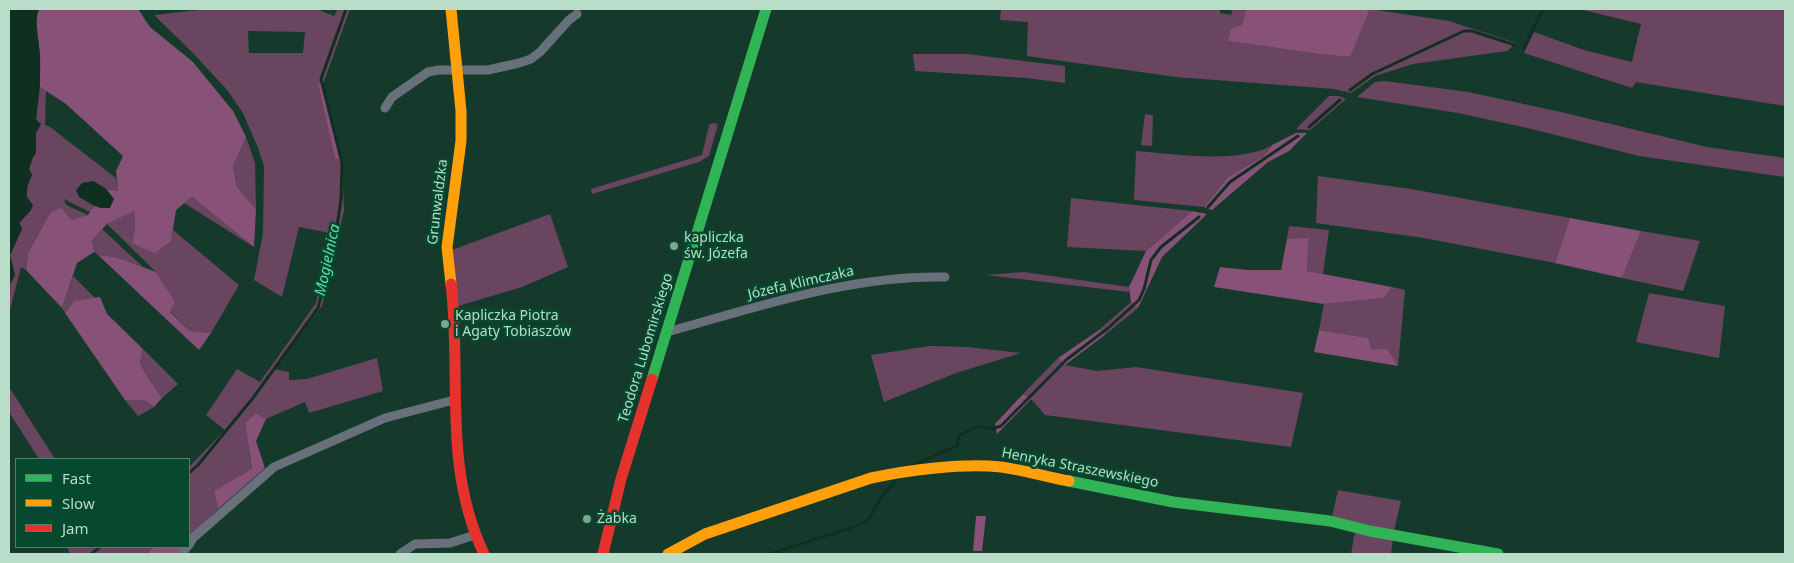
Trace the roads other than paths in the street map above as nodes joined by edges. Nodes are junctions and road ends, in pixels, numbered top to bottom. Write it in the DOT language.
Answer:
graph roads {
  1 [pos="451,9"];
  2 [pos="766,9"];
  3 [pos="577,14"];
  4 [pos="456,70"];
  5 [pos="385,108"];
  6 [pos="945,277"];
  7 [pos="667,332"];
  8 [pos="454,400"];
  9 [pos="475,535"];
  10 [pos="190,543"];
  11 [pos="400,554"];
  12 [pos="484,554"];
  13 [pos="603,554"];
  14 [pos="668,554"];
  15 [pos="1498,554"];
  1 -- 4 [label="main road, Grunwaldzka"];
  2 -- 7 [label="main road, Teodora Lubomirskiego"];
  3 -- 4 [label="street"];
  4 -- 5 [label="street"];
  4 -- 8 [label="main road, Grunwaldzka"];
  6 -- 7 [label="street, Józefa Klimczaka"];
  7 -- 13 [label="main road, Teodora Lubomirskiego"];
  8 -- 9 [label="main road, Grunwaldzka"];
  8 -- 10 [label="street"];
  9 -- 11 [label="street"];
  9 -- 12 [label="main road, Grunwaldzka"];
  14 -- 15 [label="main road, Henryka Straszewskiego"];
}
